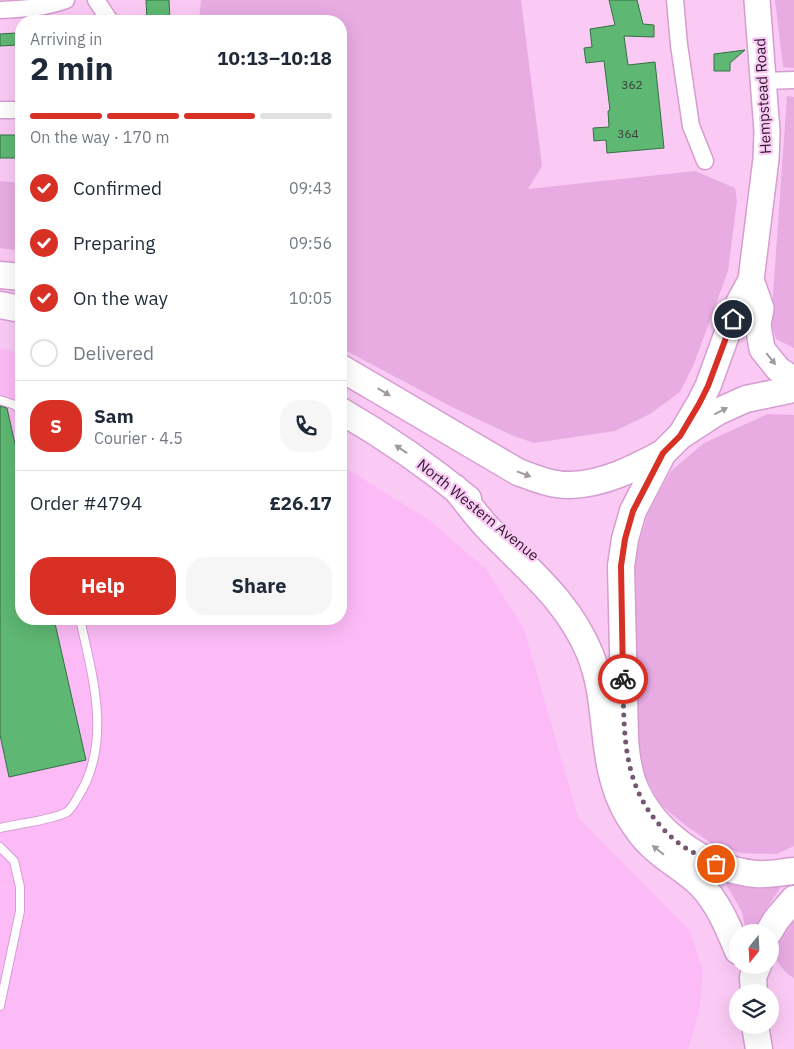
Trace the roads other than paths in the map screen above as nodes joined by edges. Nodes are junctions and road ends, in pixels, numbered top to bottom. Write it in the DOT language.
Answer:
graph roads {
  1 [pos="66,0"];
  2 [pos="96,0"];
  3 [pos="675,0"];
  4 [pos="757,0"];
  5 [pos="0,10"];
  6 [pos="106,15"];
  7 [pos="794,80"];
  8 [pos="763,81"];
  9 [pos="0,110"];
  10 [pos="15,110"];
  11 [pos="705,161"];
  12 [pos="0,275"];
  13 [pos="15,276"];
  14 [pos="751,280"];
  15 [pos="0,305"];
  16 [pos="15,309"];
  17 [pos="15,312"];
  18 [pos="0,313"];
  19 [pos="347,372"];
  20 [pos="794,380"];
  21 [pos="794,390"];
  22 [pos="0,400"];
  23 [pos="15,405"];
  24 [pos="347,415"];
  25 [pos="672,445"];
  26 [pos="454,488"];
  27 [pos="81,625"];
  28 [pos="623,715"];
  29 [pos="0,828"];
  30 [pos="677,842"];
  31 [pos="0,848"];
  32 [pos="794,871"];
  33 [pos="794,899"];
  34 [pos="737,924"];
  35 [pos="774,924"];
  36 [pos="729,931"];
  37 [pos="0,1006"];
  38 [pos="756,1034"];
  39 [pos="759,1049"];
  1 -- 5 [label="street"];
  2 -- 6 [label="street"];
  3 -- 11 [label="street"];
  4 -- 8 [label="main road, Hempstead Road"];
  7 -- 8 [label="street"];
  8 -- 14 [label="main road, Hempstead Road"];
  9 -- 10 [label="street"];
  12 -- 13 [label="highway"];
  14 -- 20 [label="main road, Hempstead Road, one-way"];
  14 -- 25 [label="main road, Hempstead Road"];
  15 -- 16 [label="highway"];
  17 -- 18 [label="highway"];
  19 -- 25 [label="highway, one-way"];
  25 -- 21 [label="highway, one-way"];
  22 -- 23 [label="lane"];
  26 -- 24 [label="highway, North Western Avenue, one-way"];
  25 -- 28 [label="highway"];
  26 -- 28 [label="highway, North Western Avenue"];
  36 -- 26 [label="highway, one-way"];
  27 -- 29 [label="lane"];
  28 -- 30 [label="highway"];
  30 -- 32 [label="highway"];
  30 -- 34 [label="highway"];
  31 -- 37 [label="lane"];
  33 -- 35 [label="highway"];
  38 -- 39 [label="highway"];
}
